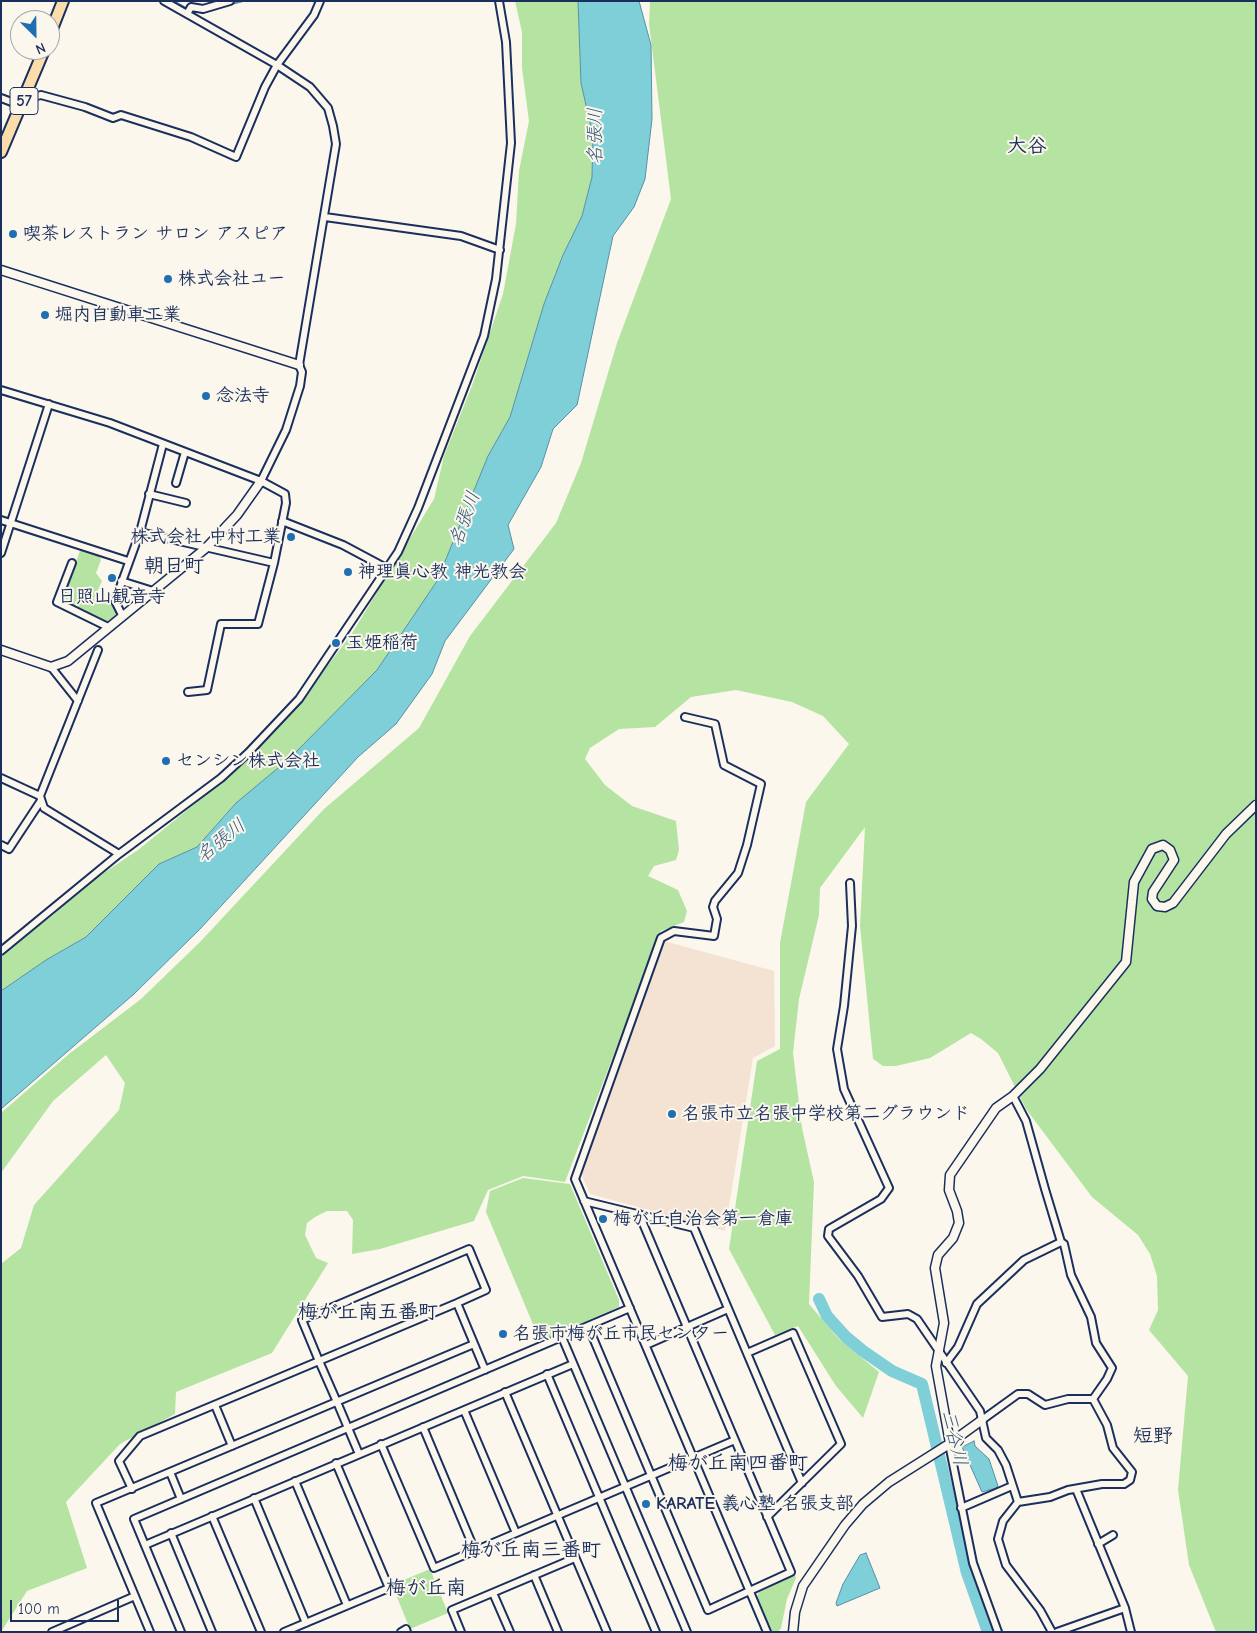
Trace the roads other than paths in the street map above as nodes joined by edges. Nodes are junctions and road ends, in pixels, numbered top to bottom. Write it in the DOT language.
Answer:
graph roads {
  1 [pos="164,1"];
  2 [pos="320,1"];
  3 [pos="499,1"];
  4 [pos="228,2"];
  5 [pos="189,11"];
  6 [pos="40,60"];
  7 [pos="277,66"];
  8 [pos="1,98"];
  9 [pos="23,103"];
  10 [pos="1,152"];
  11 [pos="325,217"];
  12 [pos="500,250"];
  13 [pos="1,270"];
  14 [pos="299,365"];
  15 [pos="1,390"];
  16 [pos="49,404"];
  17 [pos="163,444"];
  18 [pos="185,452"];
  19 [pos="261,481"];
  20 [pos="176,483"];
  21 [pos="150,494"];
  22 [pos="186,503"];
  23 [pos="1,520"];
  24 [pos="282,520"];
  25 [pos="11,524"];
  26 [pos="140,532"];
  27 [pos="206,548"];
  28 [pos="1,552"];
  29 [pos="128,561"];
  30 [pos="72,563"];
  31 [pos="274,563"];
  32 [pos="388,569"];
  33 [pos="121,581"];
  34 [pos="153,591"];
  35 [pos="122,615"];
  36 [pos="108,627"];
  37 [pos="1,650"];
  38 [pos="98,650"];
  39 [pos="51,667"];
  40 [pos="188,692"];
  41 [pos="78,701"];
  42 [pos="685,717"];
  43 [pos="1,778"];
  44 [pos="40,799"];
  45 [pos="1256,805"];
  46 [pos="1,845"];
  47 [pos="9,849"];
  48 [pos="17,854"];
  49 [pos="119,854"];
  50 [pos="850,883"];
  51 [pos="1,951"];
  52 [pos="1013,1096"];
  53 [pos="584,1201"];
  54 [pos="639,1214"];
  55 [pos="1061,1242"];
  56 [pos="457,1303"];
  57 [pos="630,1308"];
  58 [pos="728,1309"];
  59 [pos="588,1326"];
  60 [pos="687,1327"];
  61 [pos="562,1337"];
  62 [pos="474,1344"];
  63 [pos="646,1345"];
  64 [pos="747,1353"];
  65 [pos="938,1353"];
  66 [pos="319,1361"];
  67 [pos="946,1363"];
  68 [pos="573,1364"];
  69 [pos="485,1370"];
  70 [pos="546,1374"];
  71 [pos="505,1392"];
  72 [pos="1093,1398"];
  73 [pos="337,1402"];
  74 [pos="215,1405"];
  75 [pos="464,1410"];
  76 [pos="982,1420"];
  77 [pos="423,1427"];
  78 [pos="348,1428"];
  79 [pos="735,1440"];
  80 [pos="381,1444"];
  81 [pos="948,1444"];
  82 [pos="232,1446"];
  83 [pos="359,1454"];
  84 [pos="694,1458"];
  85 [pos="336,1464"];
  86 [pos="170,1472"];
  87 [pos="652,1476"];
  88 [pos="295,1481"];
  89 [pos="802,1483"];
  90 [pos="1012,1486"];
  91 [pos="625,1487"];
  92 [pos="132,1489"];
  93 [pos="1076,1489"];
  94 [pos="254,1498"];
  95 [pos="599,1498"];
  96 [pos="181,1499"];
  97 [pos="1018,1502"];
  98 [pos="961,1508"];
  99 [pos="212,1516"];
  100 [pos="558,1516"];
  101 [pos="767,1517"];
  102 [pos="171,1533"];
  103 [pos="516,1533"];
  104 [pos="1113,1535"];
  105 [pos="1098,1544"];
  106 [pos="145,1545"];
  107 [pos="475,1551"];
  108 [pos="575,1558"];
  109 [pos="534,1575"];
  110 [pos="750,1592"];
  111 [pos="493,1593"];
  112 [pos="135,1596"];
  113 [pos="347,1605"];
  114 [pos="1126,1608"];
  115 [pos="306,1623"];
  116 [pos="52,1632"];
  117 [pos="150,1632"];
  118 [pos="181,1632"];
  119 [pos="212,1632"];
  120 [pos="261,1632"];
  121 [pos="284,1632"];
  122 [pos="401,1632"];
  123 [pos="408,1632"];
  124 [pos="461,1632"];
  125 [pos="510,1632"];
  126 [pos="558,1632"];
  127 [pos="607,1632"];
  128 [pos="656,1632"];
  129 [pos="687,1632"];
  130 [pos="767,1632"];
  131 [pos="793,1632"];
  132 [pos="998,1632"];
  133 [pos="1052,1632"];
  134 [pos="1057,1632"];
  135 [pos="1131,1632"];
  1 -- 5 [label="street"];
  2 -- 7 [label="street"];
  3 -- 12 [label="street"];
  4 -- 5 [label="street"];
  5 -- 7 [label="street"];
  6 -- 9 [label="main road, 57"];
  7 -- 9 [label="street"];
  7 -- 11 [label="street"];
  8 -- 9 [label="street"];
  9 -- 10 [label="main road, 57"];
  11 -- 12 [label="street"];
  11 -- 14 [label="street"];
  12 -- 32 [label="street"];
  13 -- 14 [label="street"];
  14 -- 19 [label="street"];
  15 -- 16 [label="street"];
  16 -- 17 [label="street"];
  16 -- 25 [label="street"];
  17 -- 18 [label="street"];
  17 -- 21 [label="street"];
  18 -- 19 [label="street"];
  18 -- 20 [label="street"];
  19 -- 24 [label="street"];
  19 -- 27 [label="street"];
  21 -- 22 [label="street"];
  21 -- 26 [label="street"];
  23 -- 25 [label="street"];
  24 -- 31 [label="street"];
  24 -- 32 [label="street"];
  25 -- 28 [label="street"];
  25 -- 29 [label="street"];
  26 -- 27 [label="street"];
  26 -- 29 [label="street"];
  27 -- 31 [label="street"];
  27 -- 34 [label="street"];
  29 -- 33 [label="street"];
  30 -- 36 [label="street"];
  31 -- 40 [label="street"];
  32 -- 49 [label="street"];
  33 -- 34 [label="street"];
  33 -- 35 [label="street"];
  34 -- 35 [label="street"];
  35 -- 36 [label="street"];
  36 -- 39 [label="street"];
  37 -- 39 [label="street"];
  38 -- 41 [label="street"];
  39 -- 41 [label="street"];
  41 -- 44 [label="street"];
  42 -- 53 [label="street"];
  43 -- 44 [label="street"];
  44 -- 47 [label="street"];
  44 -- 49 [label="street"];
  45 -- 52 [label="street"];
  46 -- 47 [label="street"];
  47 -- 48 [label="street"];
  49 -- 51 [label="street"];
  50 -- 65 [label="street"];
  52 -- 55 [label="street"];
  52 -- 65 [label="street"];
  53 -- 54 [label="street"];
  53 -- 57 [label="street"];
  54 -- 58 [label="street"];
  54 -- 60 [label="street"];
  55 -- 67 [label="street"];
  55 -- 72 [label="street"];
  56 -- 62 [label="street"];
  56 -- 66 [label="street"];
  56 -- 66 [label="street"];
  57 -- 59 [label="street"];
  57 -- 63 [label="street"];
  58 -- 60 [label="street"];
  58 -- 64 [label="street"];
  59 -- 61 [label="street"];
  59 -- 87 [label="street"];
  60 -- 63 [label="street"];
  60 -- 79 [label="street"];
  61 -- 68 [label="street"];
  61 -- 69 [label="street"];
  62 -- 69 [label="street"];
  62 -- 73 [label="street"];
  63 -- 84 [label="street"];
  64 -- 89 [label="street"];
  64 -- 89 [label="street"];
  65 -- 67 [label="street"];
  65 -- 81 [label="street"];
  66 -- 73 [label="street"];
  66 -- 74 [label="street"];
  67 -- 76 [label="street"];
  68 -- 70 [label="street"];
  68 -- 91 [label="street"];
  69 -- 78 [label="street"];
  70 -- 71 [label="street"];
  70 -- 95 [label="street"];
  71 -- 75 [label="street"];
  71 -- 100 [label="street"];
  72 -- 76 [label="street"];
  72 -- 93 [label="street"];
  73 -- 78 [label="street"];
  73 -- 82 [label="street"];
  74 -- 82 [label="street"];
  74 -- 92 [label="street"];
  75 -- 77 [label="street"];
  75 -- 103 [label="street"];
  76 -- 81 [label="street"];
  76 -- 90 [label="street"];
  77 -- 80 [label="street"];
  77 -- 107 [label="street"];
  78 -- 83 [label="street"];
  78 -- 96 [label="street"];
  79 -- 84 [label="street"];
  79 -- 101 [label="street"];
  80 -- 83 [label="street"];
  80 -- 107 [label="street"];
  81 -- 98 [label="street"];
  81 -- 131 [label="street"];
  82 -- 86 [label="street"];
  83 -- 85 [label="street"];
  84 -- 87 [label="street"];
  84 -- 110 [label="street"];
  85 -- 88 [label="street"];
  85 -- 113 [label="street"];
  86 -- 92 [label="street"];
  86 -- 96 [label="street"];
  87 -- 91 [label="street"];
  87 -- 110 [label="street"];
  88 -- 94 [label="street"];
  88 -- 113 [label="street"];
  89 -- 101 [label="street"];
  90 -- 97 [label="street"];
  90 -- 98 [label="street"];
  91 -- 95 [label="street"];
  91 -- 129 [label="street"];
  92 -- 112 [label="street"];
  93 -- 97 [label="street"];
  93 -- 105 [label="street"];
  94 -- 99 [label="street"];
  94 -- 115 [label="street"];
  95 -- 100 [label="street"];
  95 -- 128 [label="street"];
  96 -- 106 [label="street"];
  97 -- 133 [label="street"];
  98 -- 132 [label="street"];
  99 -- 102 [label="street"];
  99 -- 120 [label="street"];
  100 -- 103 [label="street"];
  100 -- 108 [label="street"];
  101 -- 110 [label="street"];
  102 -- 106 [label="street"];
  102 -- 119 [label="street"];
  103 -- 107 [label="street"];
  104 -- 105 [label="street"];
  105 -- 114 [label="street"];
  106 -- 118 [label="street"];
  108 -- 109 [label="street"];
  108 -- 127 [label="street"];
  109 -- 111 [label="street"];
  109 -- 126 [label="street"];
  110 -- 130 [label="street"];
  111 -- 124 [label="street"];
  111 -- 125 [label="street"];
  112 -- 116 [label="street"];
  112 -- 117 [label="street"];
  113 -- 115 [label="street"];
  114 -- 134 [label="street"];
  114 -- 135 [label="street"];
  115 -- 121 [label="street"];
  122 -- 123 [label="street"];
}
